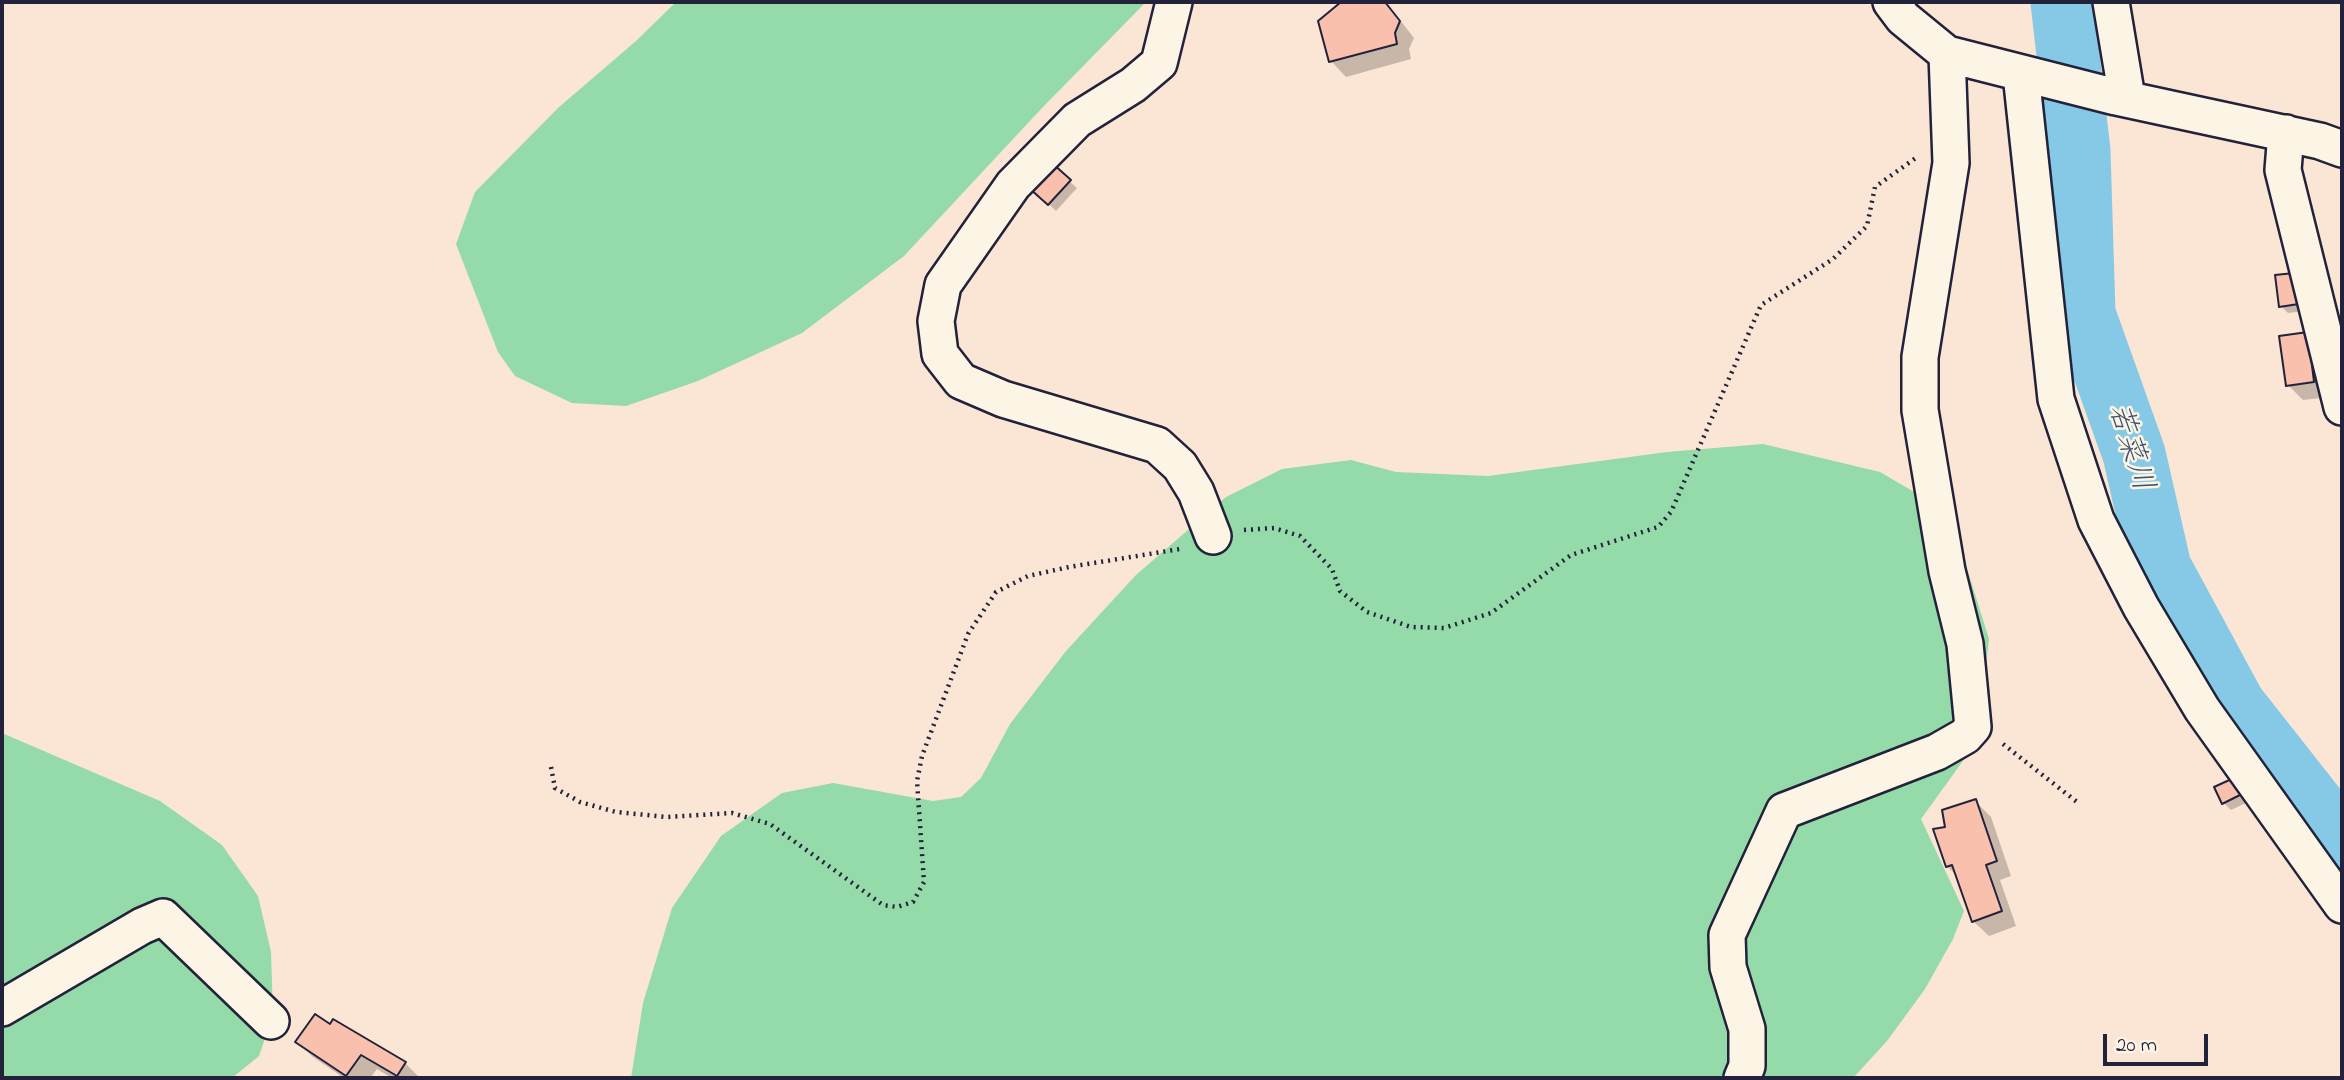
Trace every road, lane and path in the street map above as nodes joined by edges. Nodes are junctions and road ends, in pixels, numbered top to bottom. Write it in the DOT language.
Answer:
graph roads {
  1 [pos="1174,2"];
  2 [pos="1891,2"];
  3 [pos="2110,2"];
  4 [pos="1947,54"];
  5 [pos="2029,75"];
  6 [pos="2121,97"];
  7 [pos="1951,132"];
  8 [pos="2286,133"];
  9 [pos="2342,149"];
  10 [pos="2342,407"];
  11 [pos="1213,536"];
  12 [pos="1973,727"];
  13 [pos="551,767"];
  14 [pos="2077,802"];
  15 [pos="2342,905"];
  16 [pos="2,1008"];
  17 [pos="271,1021"];
  18 [pos="1742,1078"];
  1 -- 11 [label="street"];
  2 -- 4 [label="street"];
  3 -- 6 [label="street"];
  4 -- 5 [label="street"];
  4 -- 7 [label="street"];
  5 -- 6 [label="street"];
  5 -- 15 [label="street"];
  6 -- 8 [label="street"];
  7 -- 11 [label="path"];
  7 -- 12 [label="street"];
  8 -- 9 [label="street"];
  8 -- 10 [label="street"];
  11 -- 13 [label="path"];
  12 -- 14 [label="path"];
  12 -- 18 [label="street"];
  16 -- 17 [label="street"];
}
